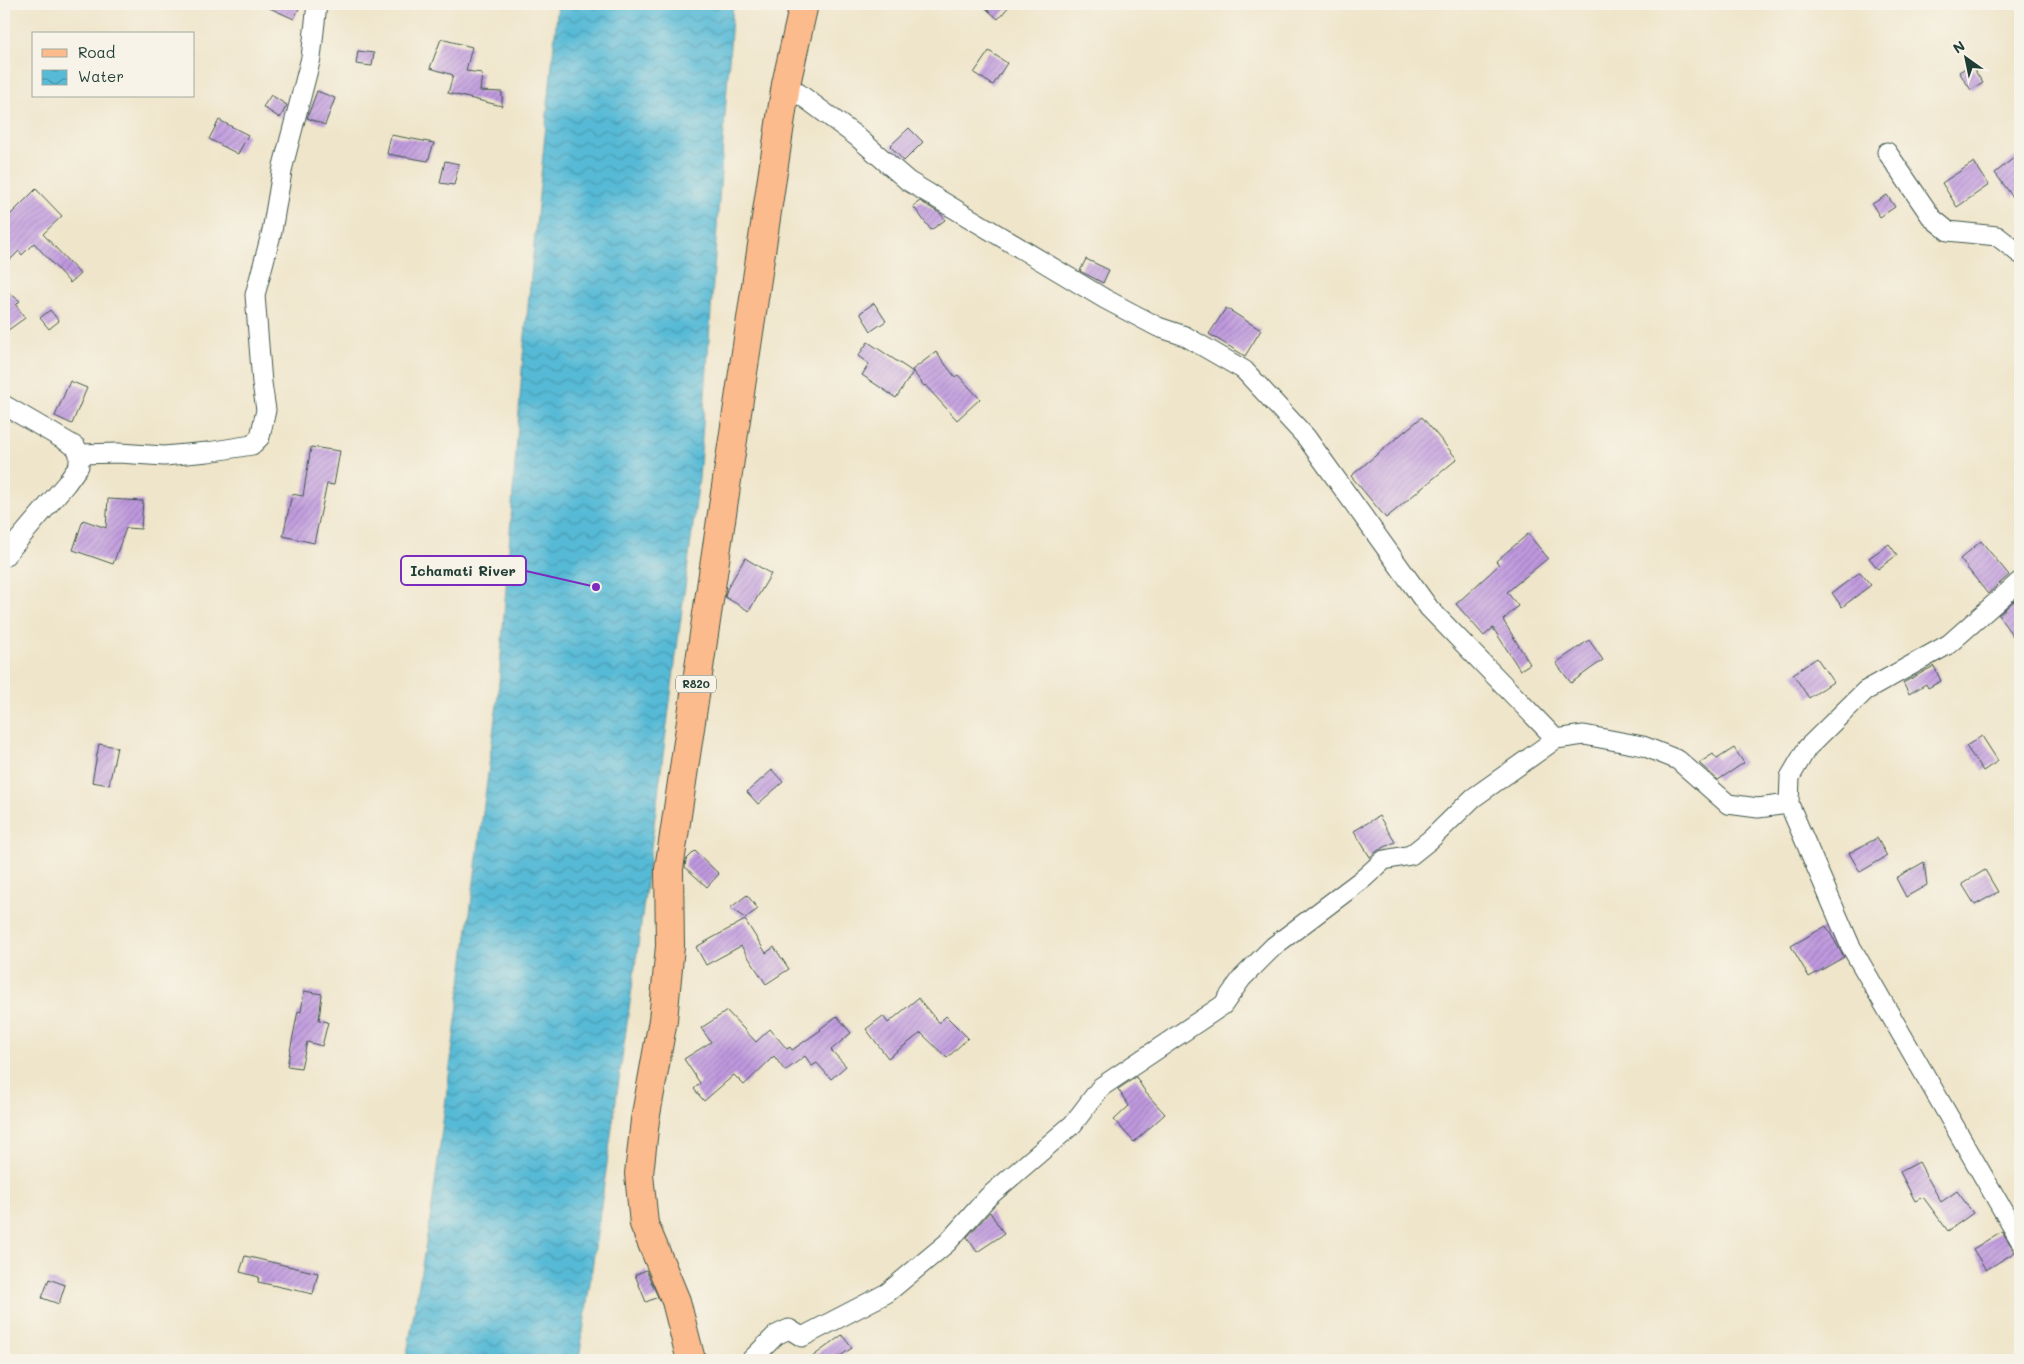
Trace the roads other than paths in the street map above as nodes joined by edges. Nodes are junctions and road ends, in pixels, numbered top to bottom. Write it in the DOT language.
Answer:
graph roads {
  1 [pos="316,4"];
  2 [pos="804,4"];
  3 [pos="786,84"];
  4 [pos="1886,152"];
  5 [pos="2020,254"];
  6 [pos="4,405"];
  7 [pos="79,454"];
  8 [pos="4,557"];
  9 [pos="2020,581"];
  10 [pos="1556,739"];
  11 [pos="1789,804"];
  12 [pos="2020,1240"];
  13 [pos="691,1360"];
  14 [pos="751,1360"];
  1 -- 7 [label="street"];
  2 -- 3 [label="main road, R820"];
  3 -- 10 [label="street"];
  3 -- 13 [label="main road, R820"];
  4 -- 5 [label="street"];
  6 -- 7 [label="street"];
  7 -- 8 [label="street"];
  9 -- 11 [label="street"];
  10 -- 11 [label="street"];
  10 -- 14 [label="street"];
  11 -- 12 [label="street"];
}
